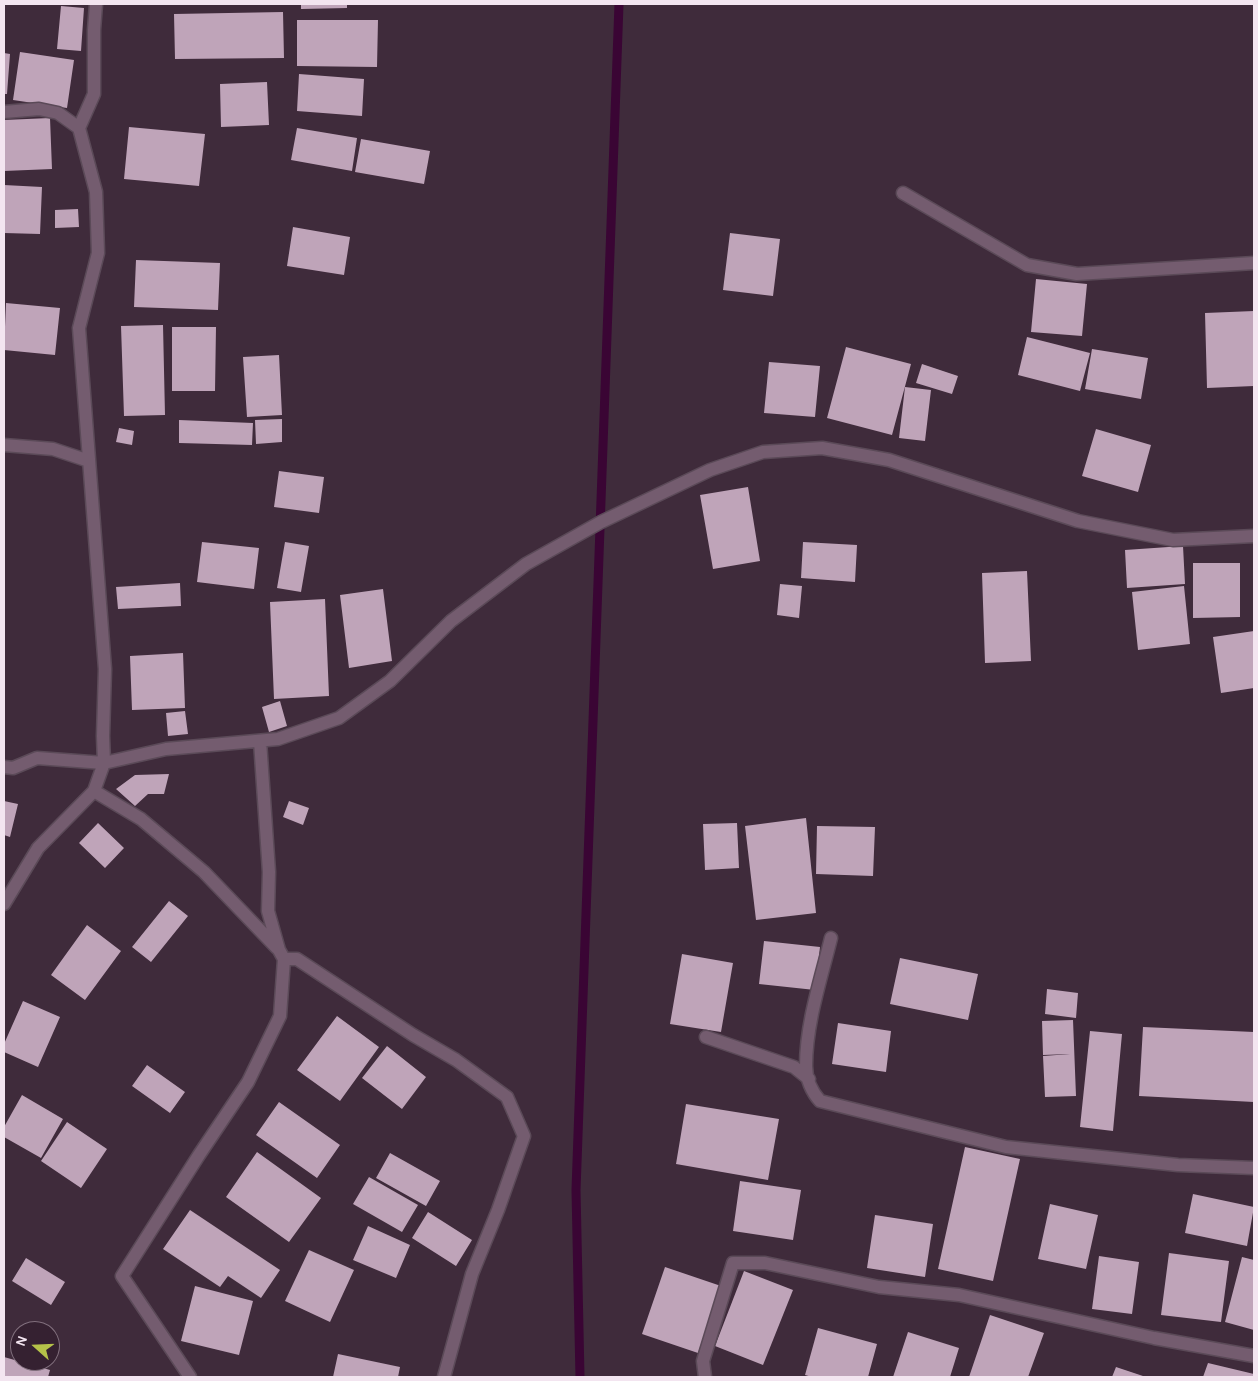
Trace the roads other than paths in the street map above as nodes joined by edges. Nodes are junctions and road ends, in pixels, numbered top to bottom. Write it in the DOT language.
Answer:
graph roads {
  1 [pos="96,4"];
  2 [pos="4,112"];
  3 [pos="78,128"];
  4 [pos="903,193"];
  5 [pos="1254,264"];
  6 [pos="4,445"];
  7 [pos="89,461"];
  8 [pos="1254,536"];
  9 [pos="260,741"];
  10 [pos="104,763"];
  11 [pos="4,767"];
  12 [pos="94,791"];
  13 [pos="4,904"];
  14 [pos="831,938"];
  15 [pos="282,954"];
  16 [pos="706,1037"];
  17 [pos="809,1079"];
  18 [pos="1254,1168"];
  19 [pos="1254,1356"];
  20 [pos="190,1377"];
  21 [pos="444,1377"];
  22 [pos="705,1377"];
  1 -- 3 [label="street"];
  2 -- 3 [label="street"];
  3 -- 7 [label="street"];
  4 -- 5 [label="street"];
  6 -- 7 [label="street"];
  7 -- 10 [label="street"];
  8 -- 9 [label="street"];
  9 -- 10 [label="street"];
  9 -- 15 [label="street"];
  10 -- 11 [label="street"];
  10 -- 12 [label="street"];
  12 -- 13 [label="street"];
  12 -- 15 [label="street"];
  14 -- 17 [label="street"];
  15 -- 20 [label="street"];
  15 -- 21 [label="street"];
  16 -- 17 [label="street"];
  17 -- 18 [label="street"];
  19 -- 22 [label="street"];
}
